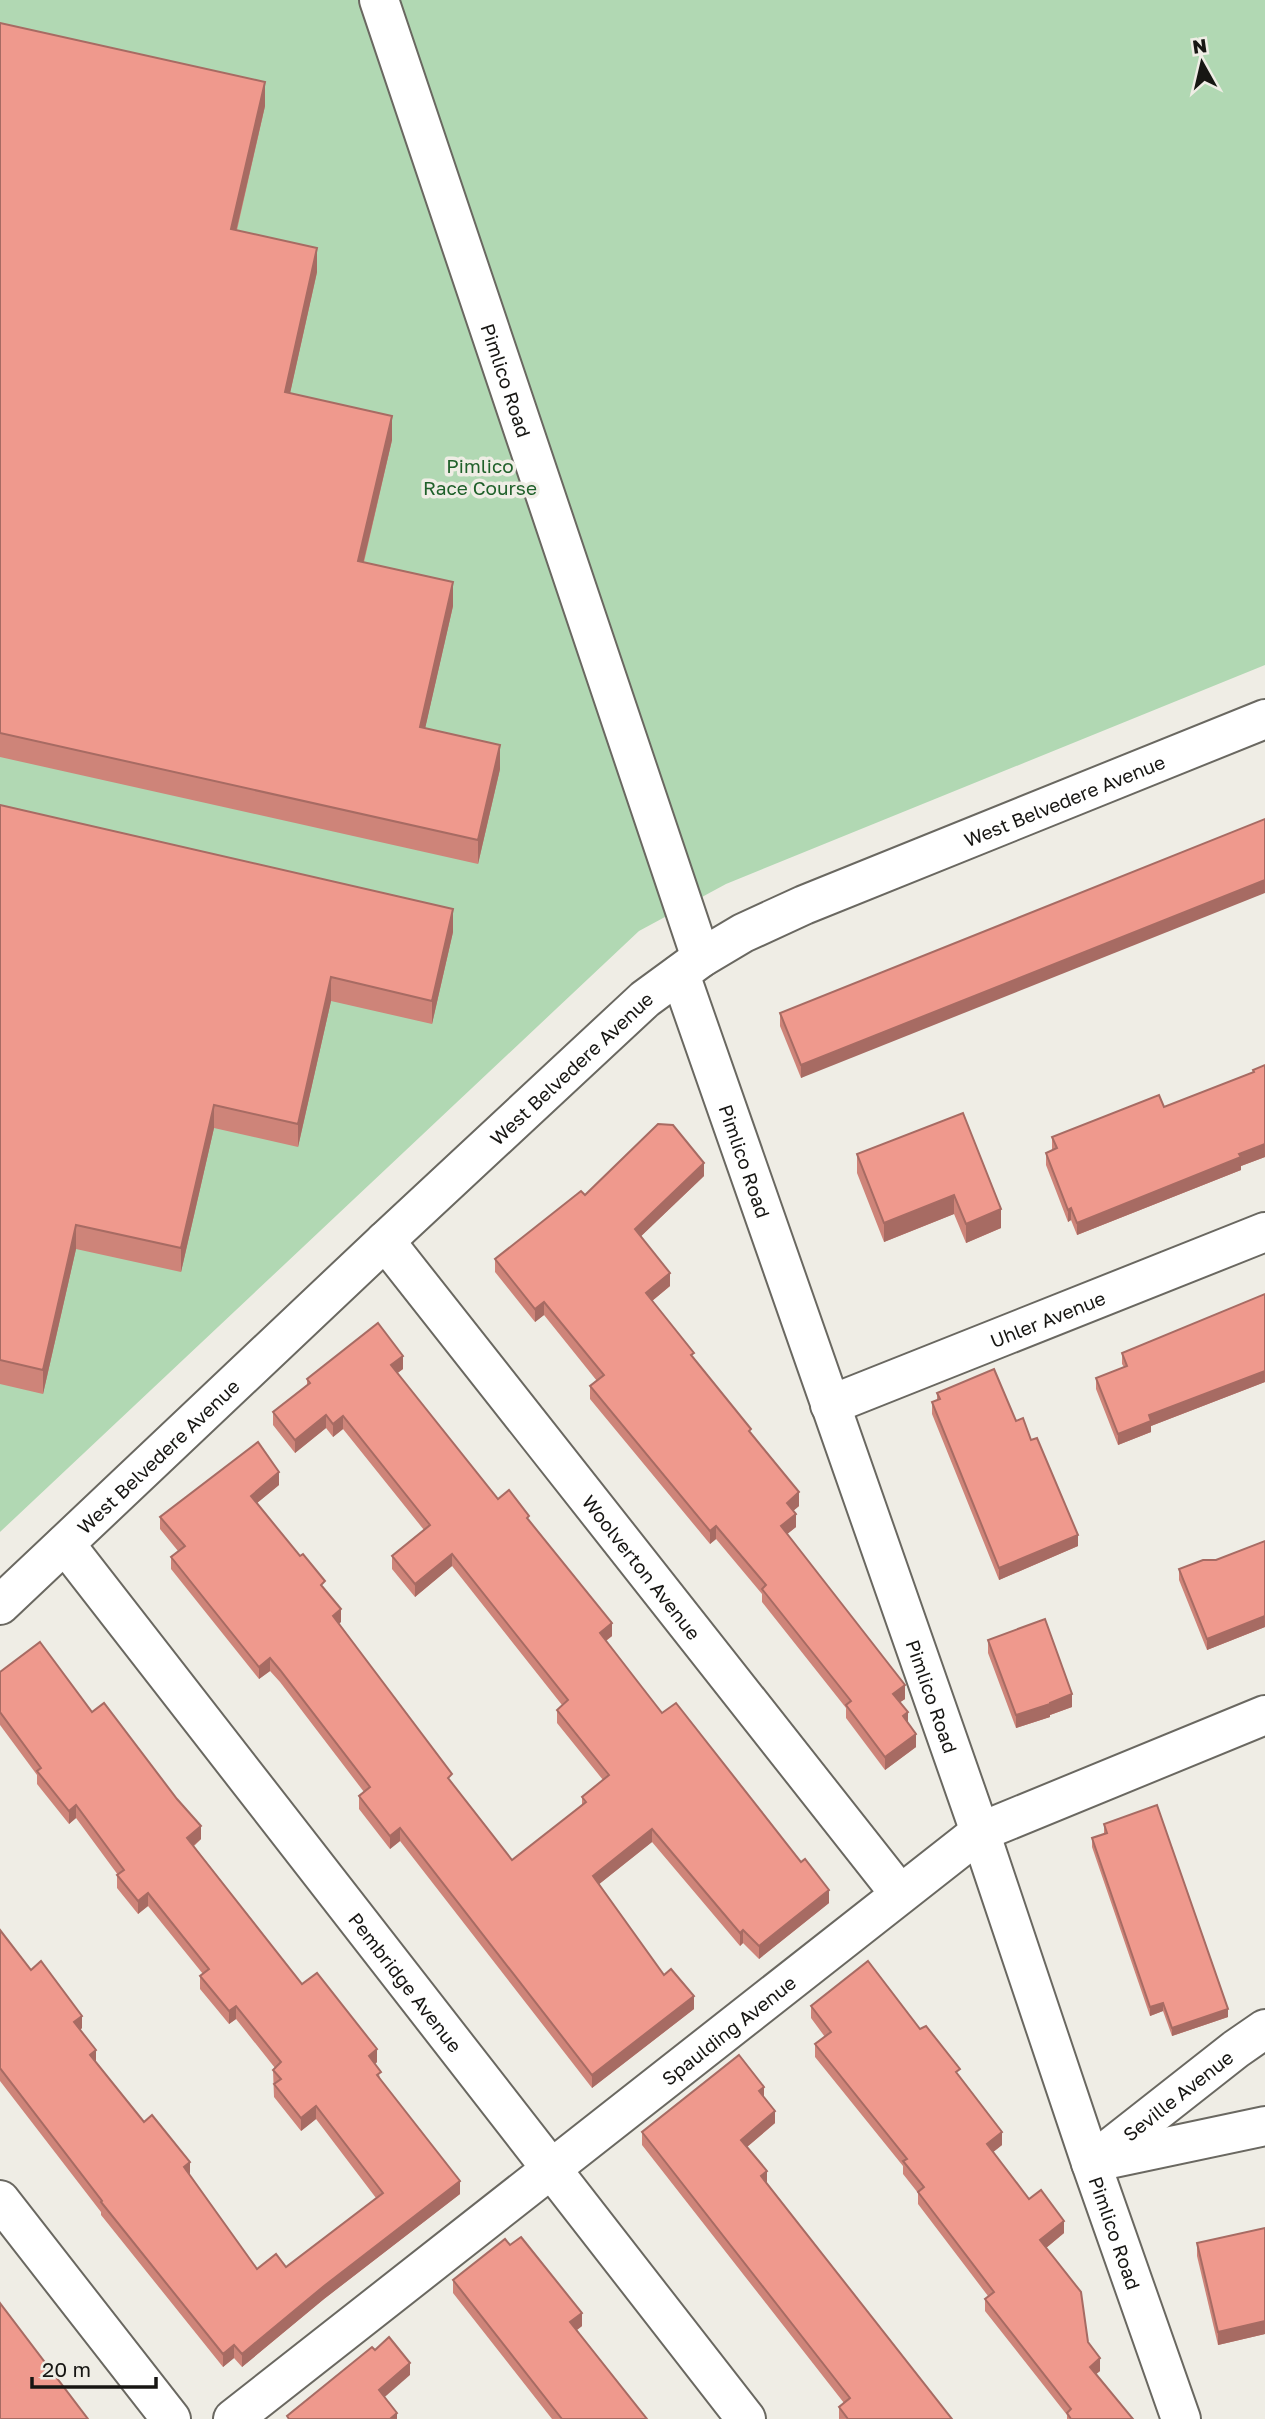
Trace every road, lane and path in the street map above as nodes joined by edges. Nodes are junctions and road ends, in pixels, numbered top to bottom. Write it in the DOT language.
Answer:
graph roads {
  1 [pos="379,0"];
  2 [pos="1265,719"];
  3 [pos="691,966"];
  4 [pos="1265,1232"];
  5 [pos="385,1241"];
  6 [pos="830,1405"];
  7 [pos="65,1544"];
  8 [pos="0,1605"];
  9 [pos="1265,1715"];
  10 [pos="980,1832"];
  11 [pos="900,1894"];
  12 [pos="1265,2029"];
  13 [pos="1265,2126"];
  14 [pos="1091,2163"];
  15 [pos="551,2168"];
  16 [pos="0,2200"];
  17 [pos="171,2419"];
  18 [pos="233,2419"];
  19 [pos="746,2419"];
  20 [pos="1181,2419"];
  1 -- 3 [label="street, Pimlico Road"];
  2 -- 3 [label="street, West Belvedere Avenue"];
  3 -- 5 [label="street, West Belvedere Avenue"];
  3 -- 6 [label="street, Pimlico Road"];
  4 -- 6 [label="street, Uhler Avenue"];
  5 -- 7 [label="street, West Belvedere Avenue"];
  5 -- 11 [label="street, Woolverton Avenue"];
  6 -- 10 [label="street, Pimlico Road"];
  7 -- 8 [label="street, West Belvedere Avenue"];
  7 -- 15 [label="street, Pembridge Avenue"];
  9 -- 10 [label="street, Spaulding Avenue"];
  10 -- 11 [label="street, Spaulding Avenue"];
  10 -- 14 [label="street, Pimlico Road"];
  11 -- 15 [label="street, Spaulding Avenue"];
  12 -- 14 [label="street, Seville Avenue"];
  13 -- 14 [label="street"];
  14 -- 20 [label="street, Pimlico Road"];
  15 -- 18 [label="street, Spaulding Avenue"];
  15 -- 19 [label="street, Pembridge Avenue"];
  16 -- 17 [label="street"];
}
